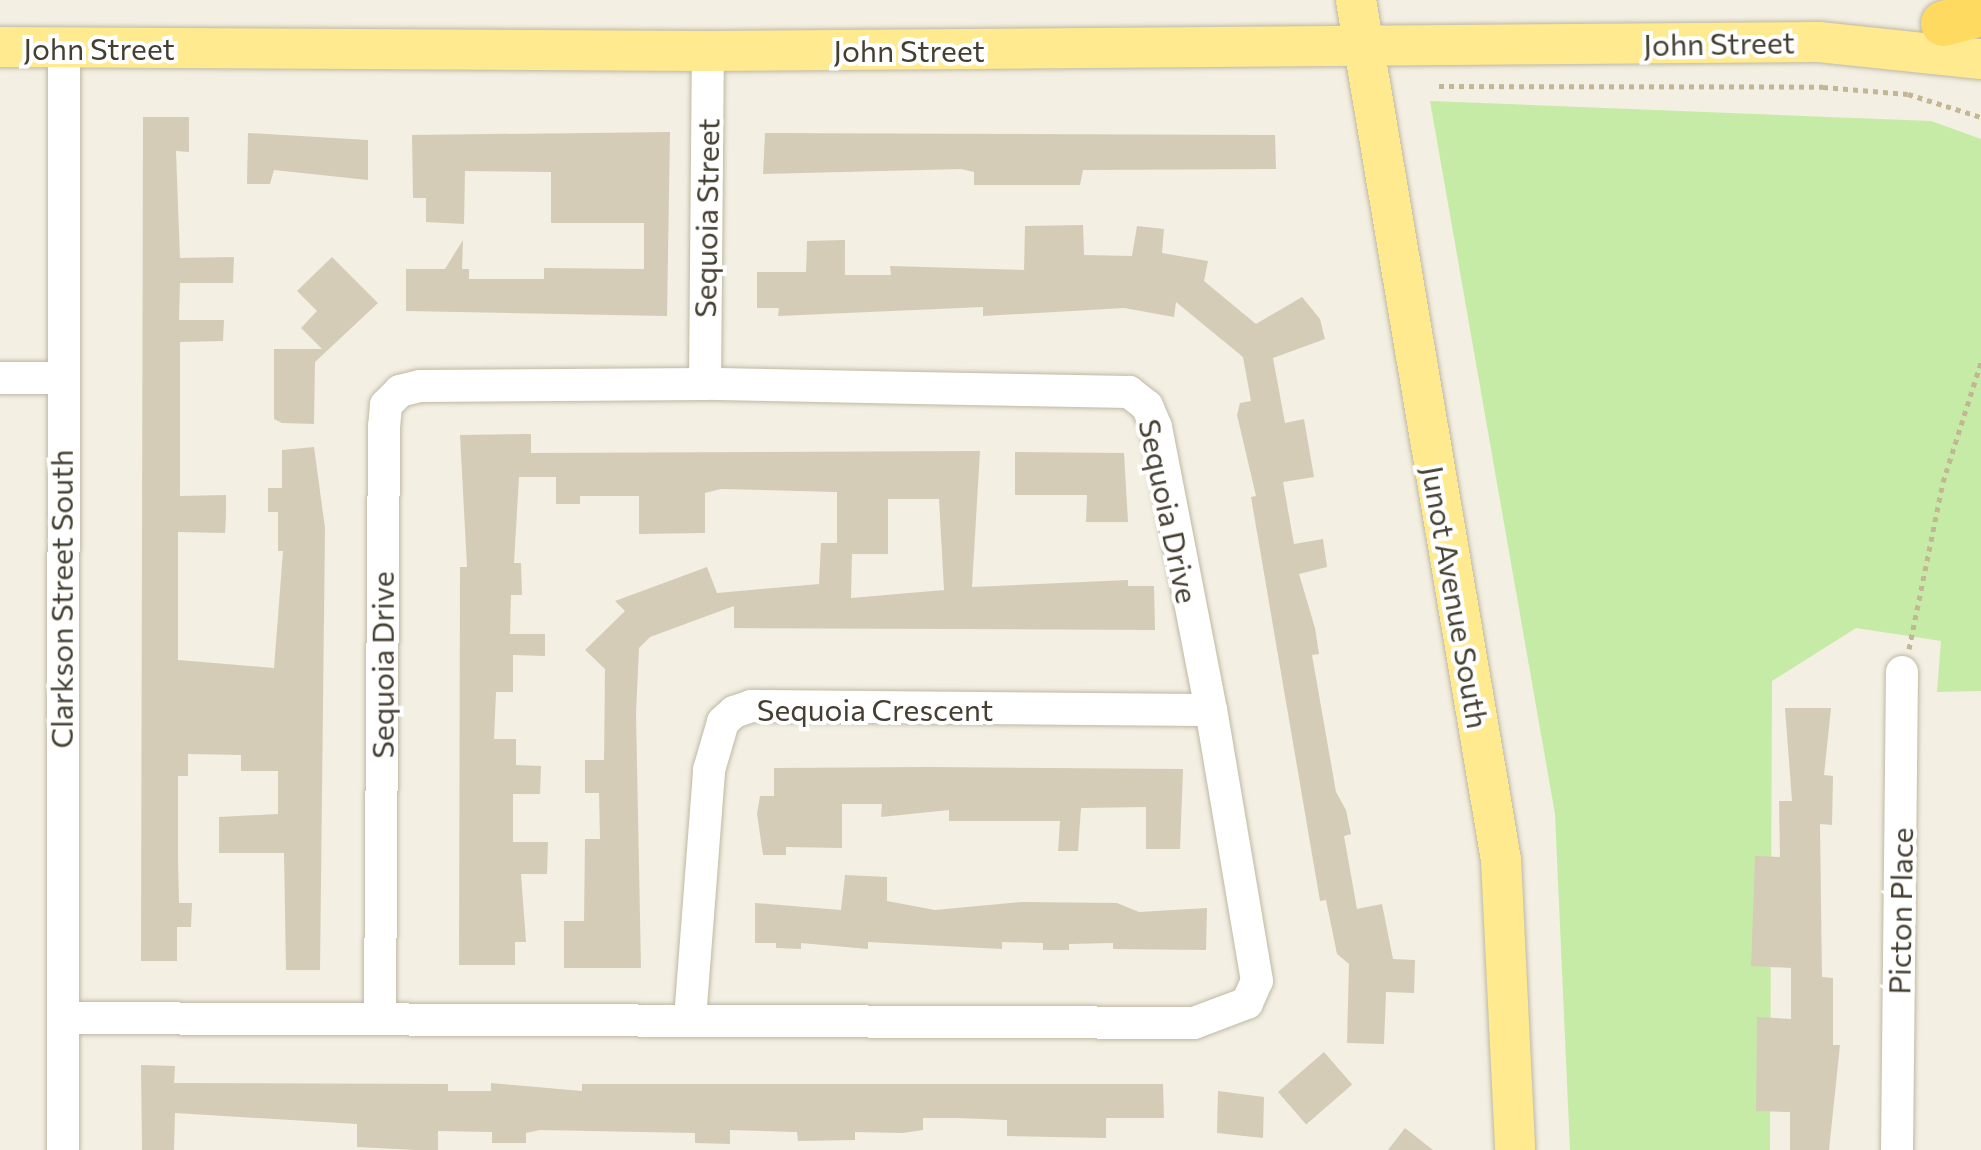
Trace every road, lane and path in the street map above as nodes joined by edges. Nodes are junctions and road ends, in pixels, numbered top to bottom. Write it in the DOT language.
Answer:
graph roads {
  1 [pos="1356,0"];
  2 [pos="1968,20"];
  3 [pos="1818,42"];
  4 [pos="0,47"];
  5 [pos="64,47"];
  6 [pos="1364,47"];
  7 [pos="708,51"];
  8 [pos="1981,59"];
  9 [pos="1438,86"];
  10 [pos="1981,117"];
  11 [pos="1981,362"];
  12 [pos="0,378"];
  13 [pos="59,378"];
  14 [pos="705,384"];
  15 [pos="1902,672"];
  16 [pos="1211,710"];
  17 [pos="64,1018"];
  18 [pos="380,1018"];
  19 [pos="690,1019"];
  20 [pos="63,1150"];
  21 [pos="1515,1150"];
  22 [pos="1897,1150"];
  1 -- 6 [label="main road, Junot Avenue South"];
  2 -- 3 [label="main road, John Street"];
  3 -- 6 [label="main road, John Street"];
  3 -- 8 [label="main road, John Street"];
  4 -- 5 [label="main road, John Street"];
  5 -- 7 [label="main road, John Street"];
  5 -- 13 [label="street, Clarkson Street South"];
  6 -- 7 [label="main road, John Street"];
  6 -- 21 [label="main road, Junot Avenue South"];
  7 -- 14 [label="street, Sequoia Street"];
  9 -- 10 [label="path"];
  11 -- 15 [label="path"];
  12 -- 13 [label="street"];
  13 -- 17 [label="street, Clarkson Street South"];
  14 -- 16 [label="street, Sequoia Drive"];
  14 -- 18 [label="street, Sequoia Drive"];
  15 -- 22 [label="street, Picton Place"];
  16 -- 19 [label="street, Sequoia Crescent"];
  16 -- 19 [label="street, Sequoia Drive"];
  17 -- 18 [label="street, Sequoia Drive"];
  17 -- 20 [label="street, Clarkson Street South"];
  18 -- 19 [label="street, Sequoia Drive"];
}
